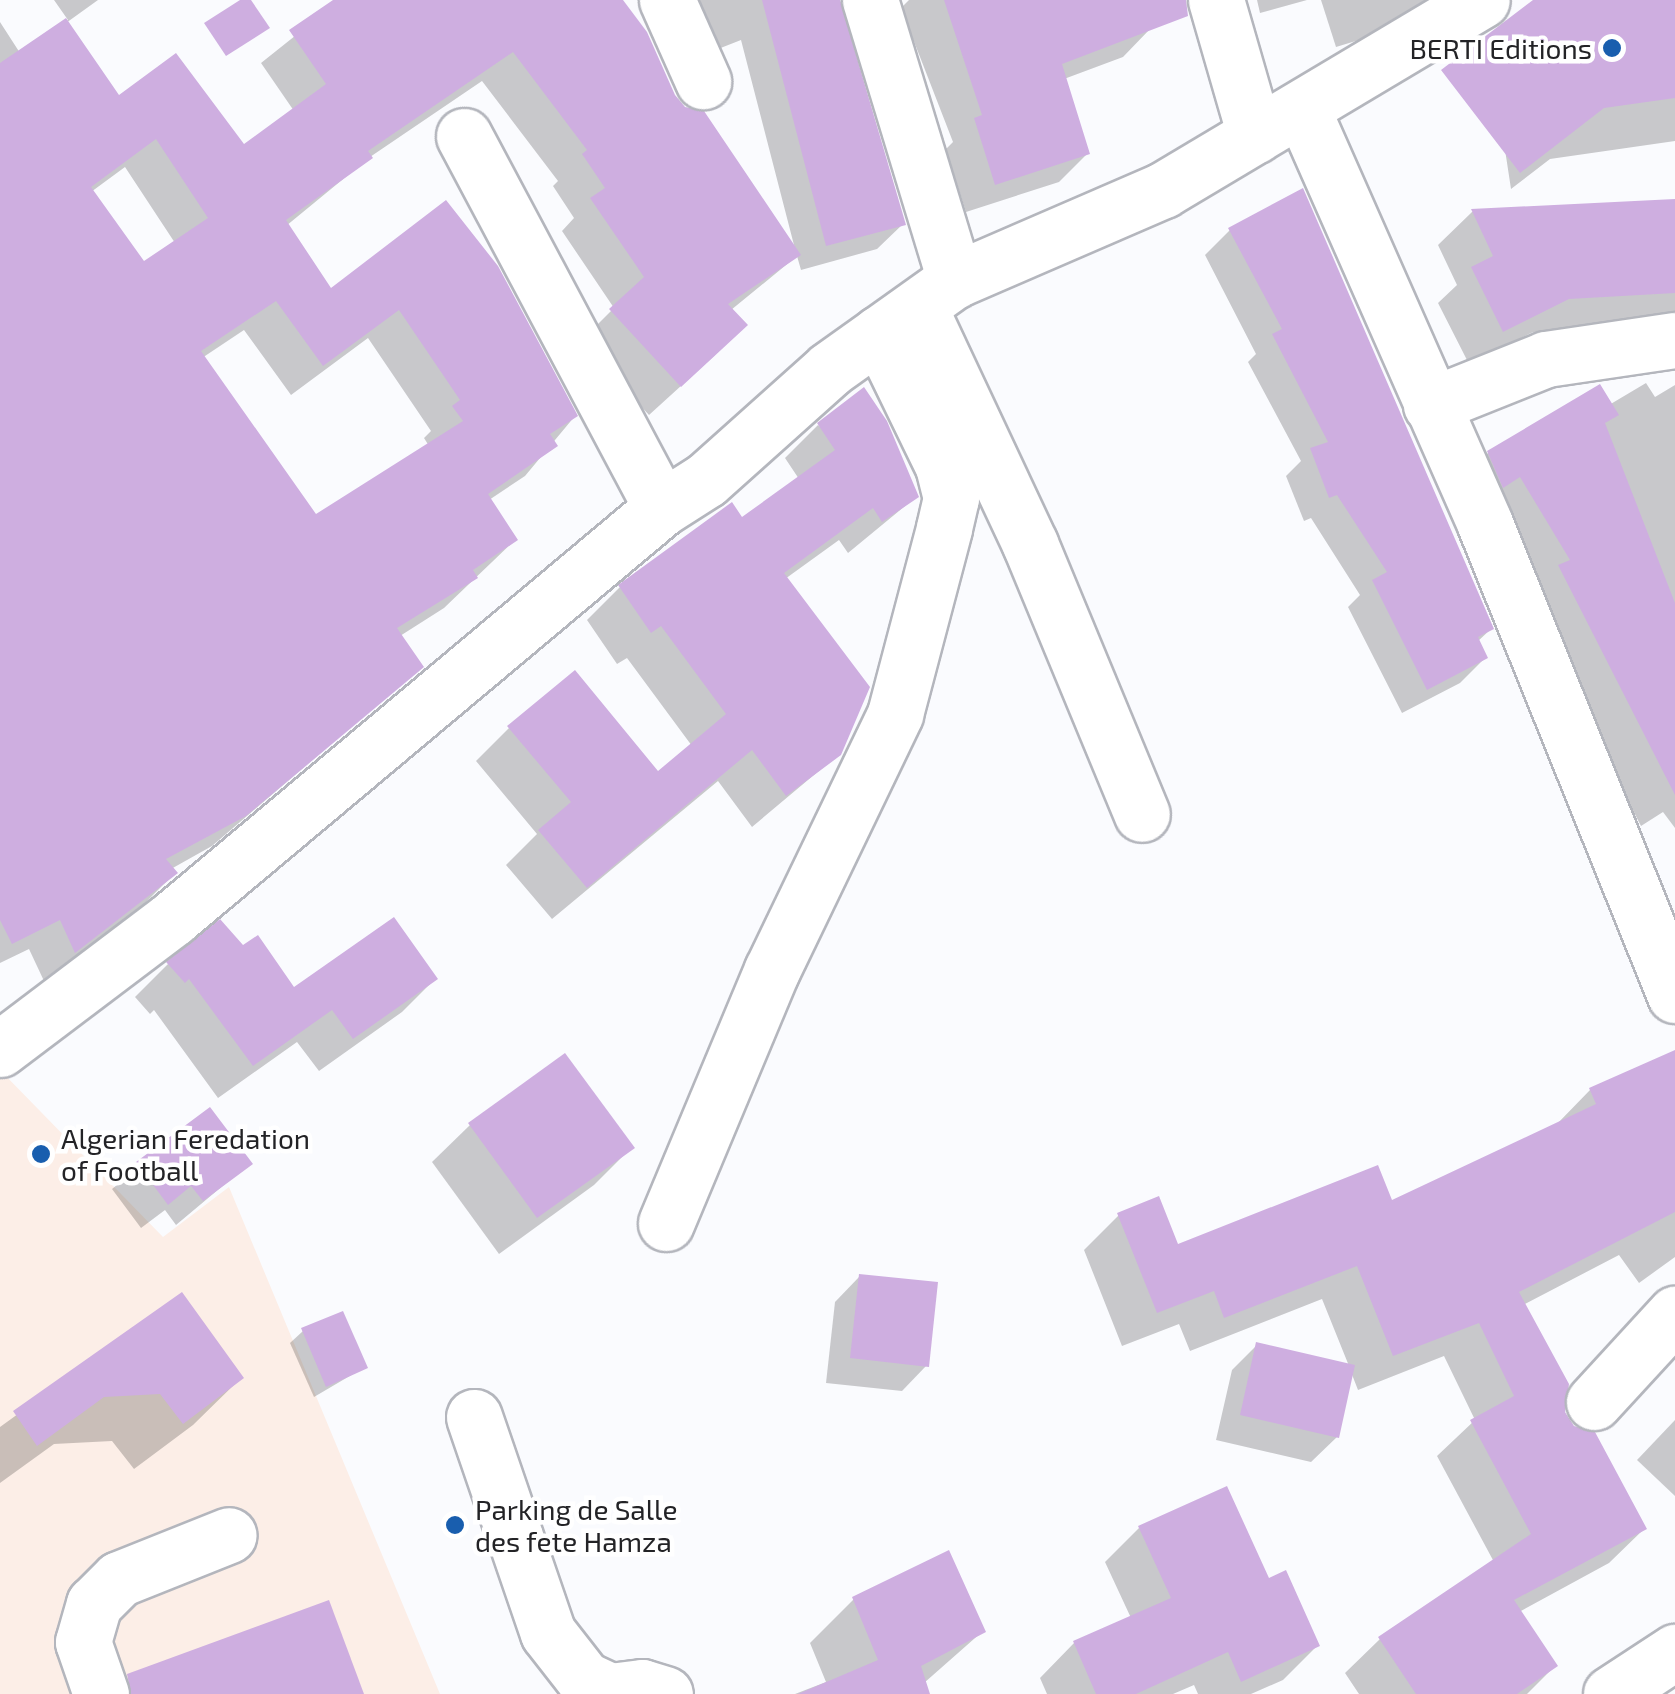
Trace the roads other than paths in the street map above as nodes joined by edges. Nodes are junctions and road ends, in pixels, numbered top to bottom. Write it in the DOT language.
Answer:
graph roads {
  1 [pos="667,0"];
  2 [pos="870,0"];
  3 [pos="1216,0"];
  4 [pos="1482,0"];
  5 [pos="703,81"];
  6 [pos="1303,111"];
  7 [pos="464,136"];
  8 [pos="1255,136"];
  9 [pos="918,307"];
  10 [pos="1675,340"];
  11 [pos="1432,405"];
  12 [pos="662,508"];
  13 [pos="1142,814"];
  14 [pos="1675,995"];
  15 [pos="0,1049"];
  16 [pos="666,1223"];
  17 [pos="1675,1314"];
  18 [pos="1594,1402"];
  19 [pos="474,1417"];
  20 [pos="229,1535"];
  21 [pos="1675,1652"];
  22 [pos="101,1694"];
  23 [pos="665,1694"];
  24 [pos="1611,1694"];
  1 -- 5 [label="street"];
  2 -- 9 [label="street"];
  3 -- 8 [label="street"];
  4 -- 6 [label="street"];
  6 -- 8 [label="street"];
  6 -- 11 [label="street"];
  7 -- 12 [label="street"];
  8 -- 9 [label="street"];
  9 -- 12 [label="street"];
  9 -- 13 [label="street"];
  9 -- 16 [label="street"];
  10 -- 11 [label="street"];
  11 -- 14 [label="street"];
  12 -- 15 [label="street"];
  17 -- 18 [label="street"];
  19 -- 23 [label="street"];
  20 -- 22 [label="street"];
  21 -- 24 [label="street"];
}
